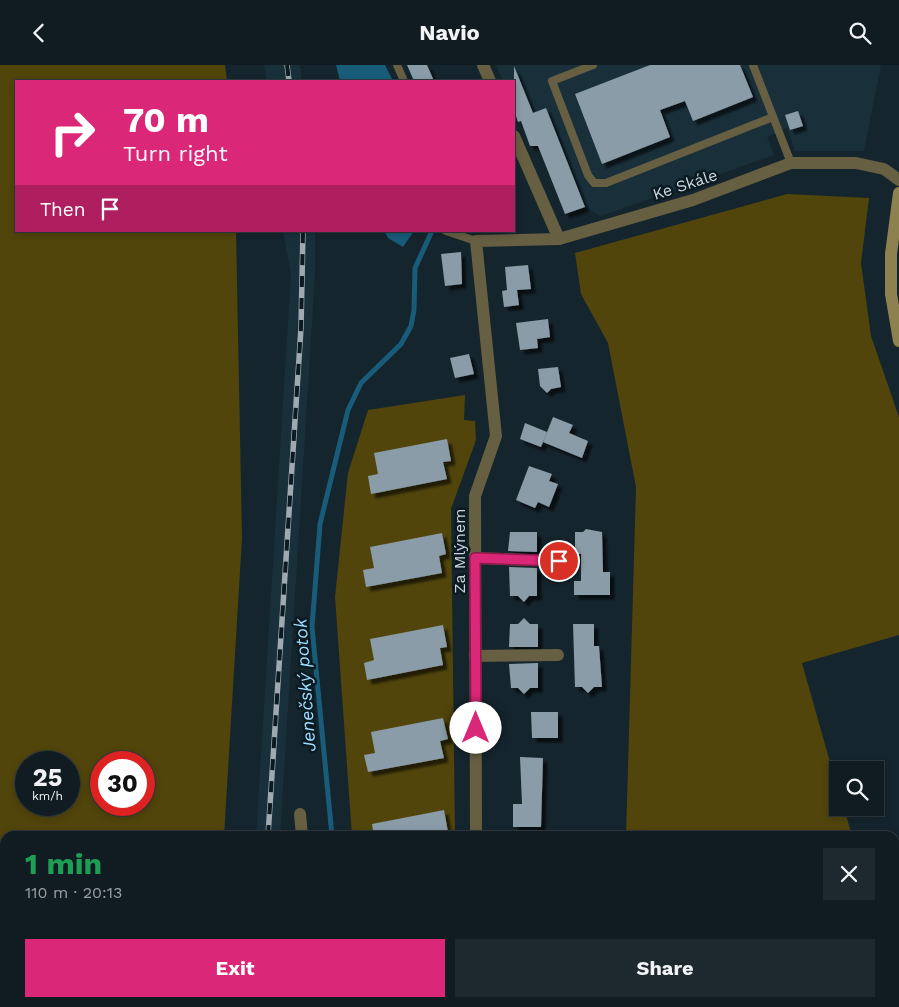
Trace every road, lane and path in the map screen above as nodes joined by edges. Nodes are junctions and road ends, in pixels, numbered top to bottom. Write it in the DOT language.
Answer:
graph roads {
  1 [pos="397,65"];
  2 [pos="482,65"];
  3 [pos="593,65"];
  4 [pos="753,65"];
  5 [pos="404,80"];
  6 [pos="490,80"];
  7 [pos="773,117"];
  8 [pos="515,138"];
  9 [pos="790,163"];
  10 [pos="899,180"];
  11 [pos="899,193"];
  12 [pos="449,232"];
  13 [pos="559,239"];
  14 [pos="476,241"];
  15 [pos="899,341"];
  16 [pos="475,558"];
  17 [pos="559,561"];
  18 [pos="558,655"];
  19 [pos="475,656"];
  20 [pos="300,815"];
  21 [pos="302,831"];
  22 [pos="476,831"];
  1 -- 5 [label="lane"];
  2 -- 6 [label="street"];
  3 -- 7 [label="lane"];
  4 -- 7 [label="lane"];
  7 -- 9 [label="lane"];
  8 -- 13 [label="street"];
  9 -- 10 [label="street, Ke Skále"];
  9 -- 13 [label="street, Ke Skále"];
  11 -- 15 [label="main road"];
  12 -- 14 [label="lane"];
  13 -- 14 [label="street, Ke Skále"];
  14 -- 16 [label="street, Za Mlýnem"];
  16 -- 17 [label="street"];
  16 -- 19 [label="street, Za Mlýnem"];
  18 -- 19 [label="street"];
  19 -- 22 [label="street, Za Mlýnem"];
  20 -- 21 [label="street"];
}
